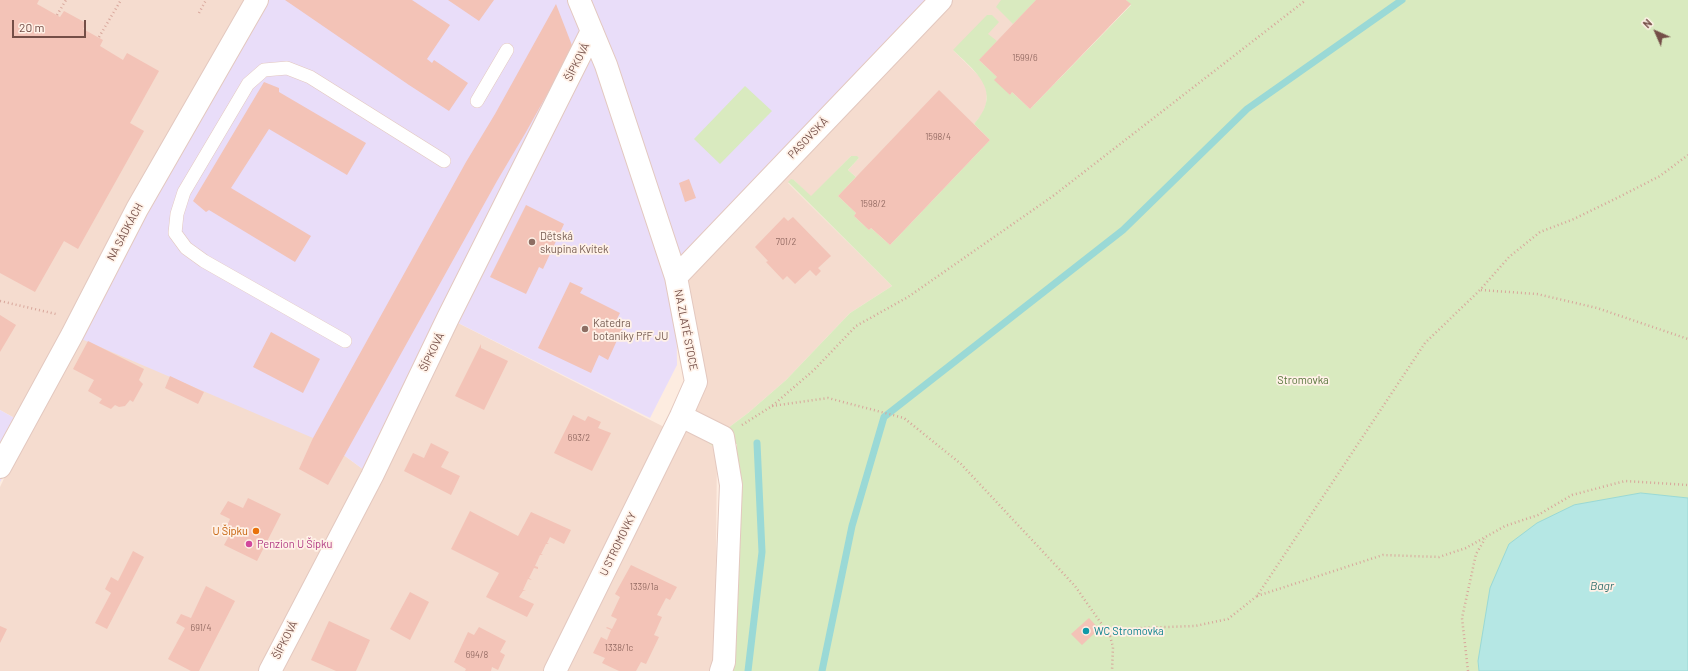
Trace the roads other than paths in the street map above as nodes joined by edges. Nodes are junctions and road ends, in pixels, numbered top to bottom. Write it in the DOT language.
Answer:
graph roads {
  1 [pos="257,0"];
  2 [pos="579,0"];
  3 [pos="941,0"];
  4 [pos="592,31"];
  5 [pos="507,50"];
  6 [pos="477,101"];
  7 [pos="444,160"];
  8 [pos="676,277"];
  9 [pos="345,341"];
  10 [pos="681,416"];
  11 [pos="0,467"];
  12 [pos="270,671"];
  13 [pos="555,671"];
  14 [pos="721,671"];
  1 -- 11 [label="street, NA SÁDKÁCH"];
  2 -- 4 [label="street, NA ZLATÉ STOCE"];
  3 -- 8 [label="street, PASOVSKÁ"];
  4 -- 8 [label="street, NA ZLATÉ STOCE"];
  4 -- 12 [label="street, ŠÍPKOVÁ"];
  5 -- 6 [label="lane"];
  7 -- 9 [label="lane"];
  8 -- 10 [label="street, NA ZLATÉ STOCE"];
  10 -- 13 [label="street, U STROMOVKY"];
  10 -- 14 [label="street"];
}
